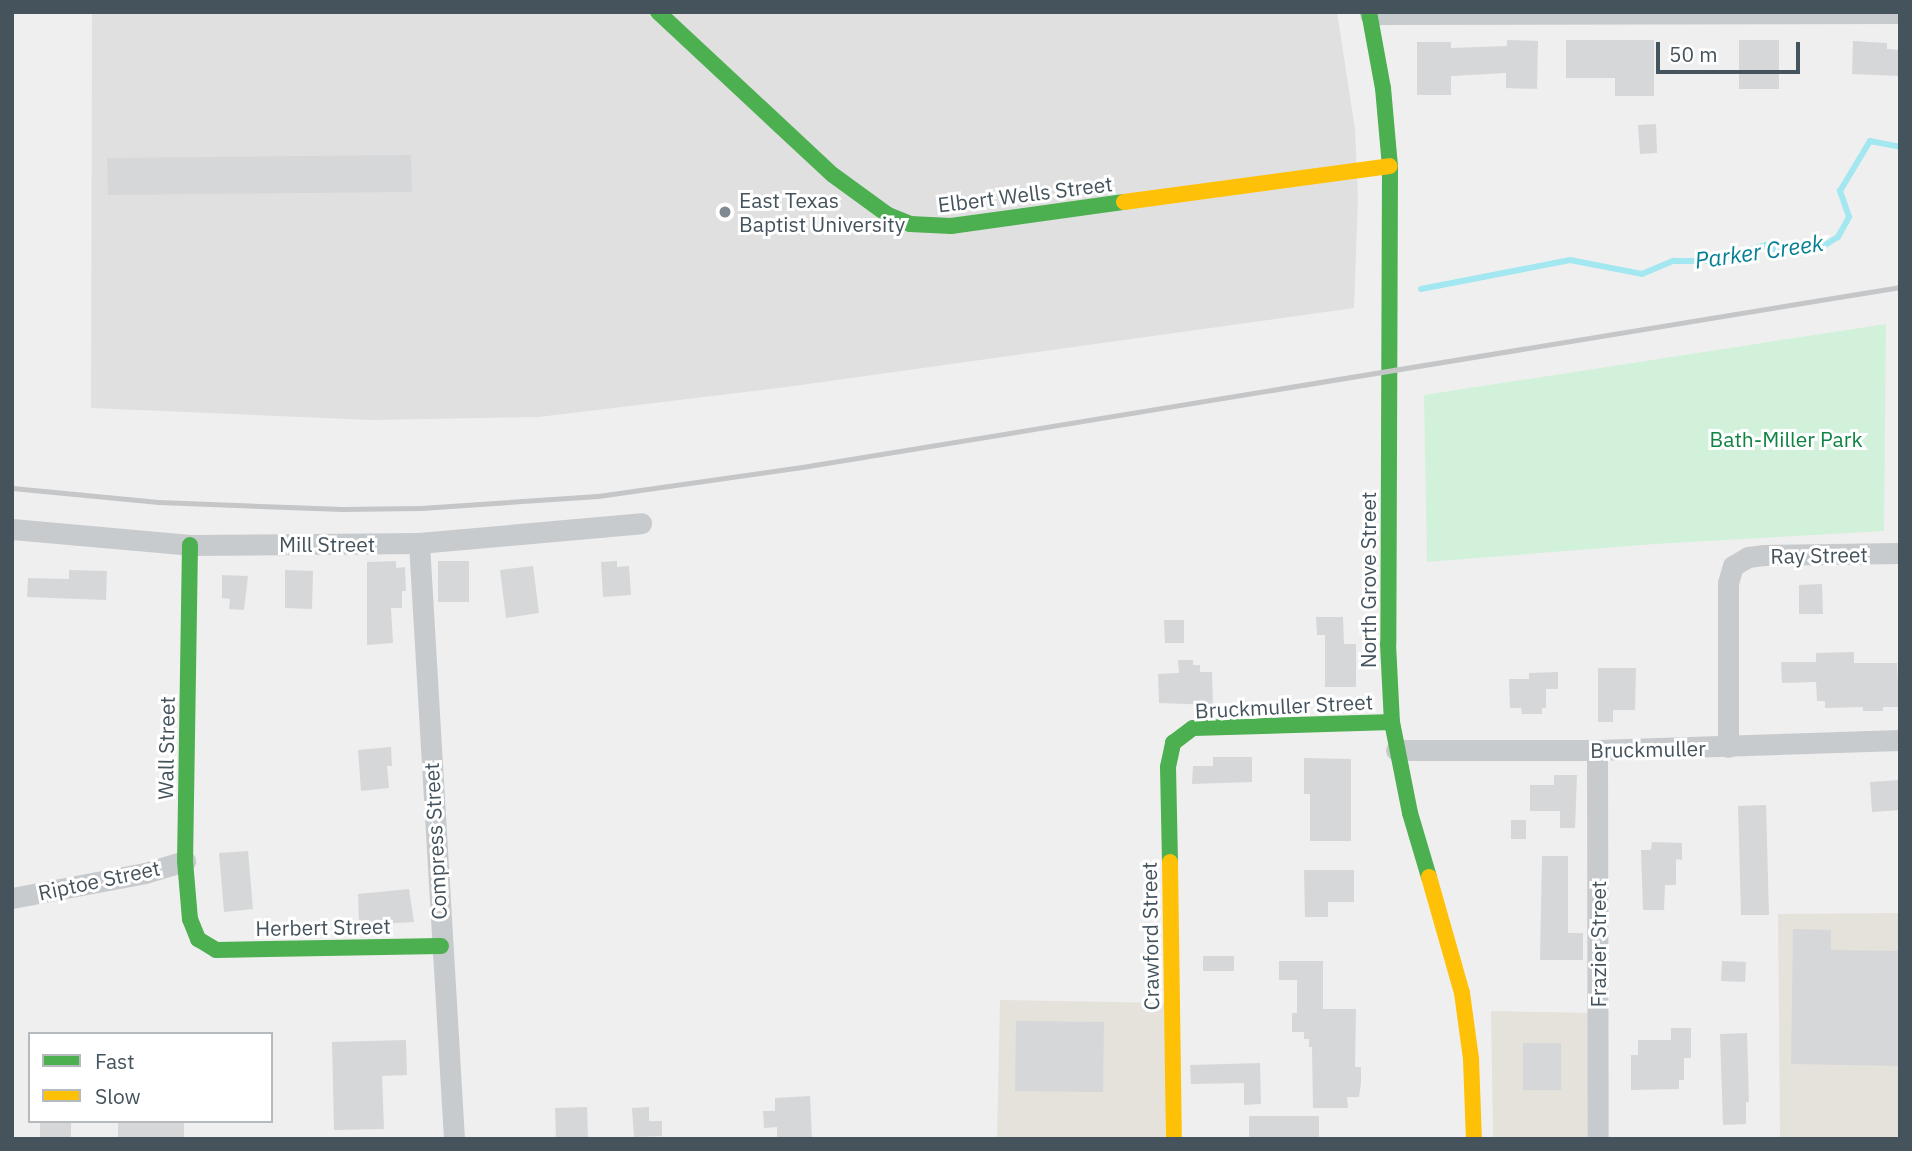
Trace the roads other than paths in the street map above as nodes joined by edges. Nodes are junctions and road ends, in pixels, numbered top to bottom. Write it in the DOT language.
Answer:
graph roads {
  1 [pos="658,12"];
  2 [pos="1369,13"];
  3 [pos="1535,13"];
  4 [pos="1707,13"];
  5 [pos="1828,13"];
  6 [pos="1900,13"];
  7 [pos="1390,166"];
  8 [pos="641,523"];
  9 [pos="12,529"];
  10 [pos="419,543"];
  11 [pos="190,545"];
  12 [pos="1900,553"];
  13 [pos="1392,722"];
  14 [pos="1179,736"];
  15 [pos="1900,740"];
  16 [pos="1728,747"];
  17 [pos="1396,750"];
  18 [pos="1597,750"];
  19 [pos="185,861"];
  20 [pos="12,898"];
  21 [pos="206,946"];
  22 [pos="441,946"];
  23 [pos="454,1139"];
  24 [pos="1174,1139"];
  25 [pos="1474,1139"];
  26 [pos="1598,1139"];
  1 -- 7 [label="street, Elbert Wells Street"];
  2 -- 3 [label="street"];
  2 -- 7 [label="street, North Grove Street"];
  3 -- 4 [label="street"];
  4 -- 5 [label="street"];
  5 -- 6 [label="street"];
  7 -- 13 [label="street, North Grove Street"];
  8 -- 10 [label="street, Mill Street"];
  9 -- 11 [label="street, Mill Street"];
  10 -- 11 [label="street, Mill Street"];
  10 -- 22 [label="street, Compress Street"];
  11 -- 19 [label="street, Wall Street"];
  12 -- 16 [label="street, Ray Street"];
  13 -- 14 [label="street, Bruckmuller Street"];
  13 -- 17 [label="street, North Grove Street"];
  14 -- 24 [label="street, Crawford Street"];
  15 -- 16 [label="street, Bruckmuller"];
  16 -- 18 [label="street, Bruckmuller"];
  17 -- 18 [label="street, Bruckmuller"];
  17 -- 25 [label="street, North Grove Street"];
  18 -- 26 [label="street, Frazier Street"];
  19 -- 20 [label="street, Riptoe Street"];
  19 -- 21 [label="street, Wall Street"];
  21 -- 22 [label="street, Herbert Street"];
  22 -- 23 [label="street, Compress Street"];
}
